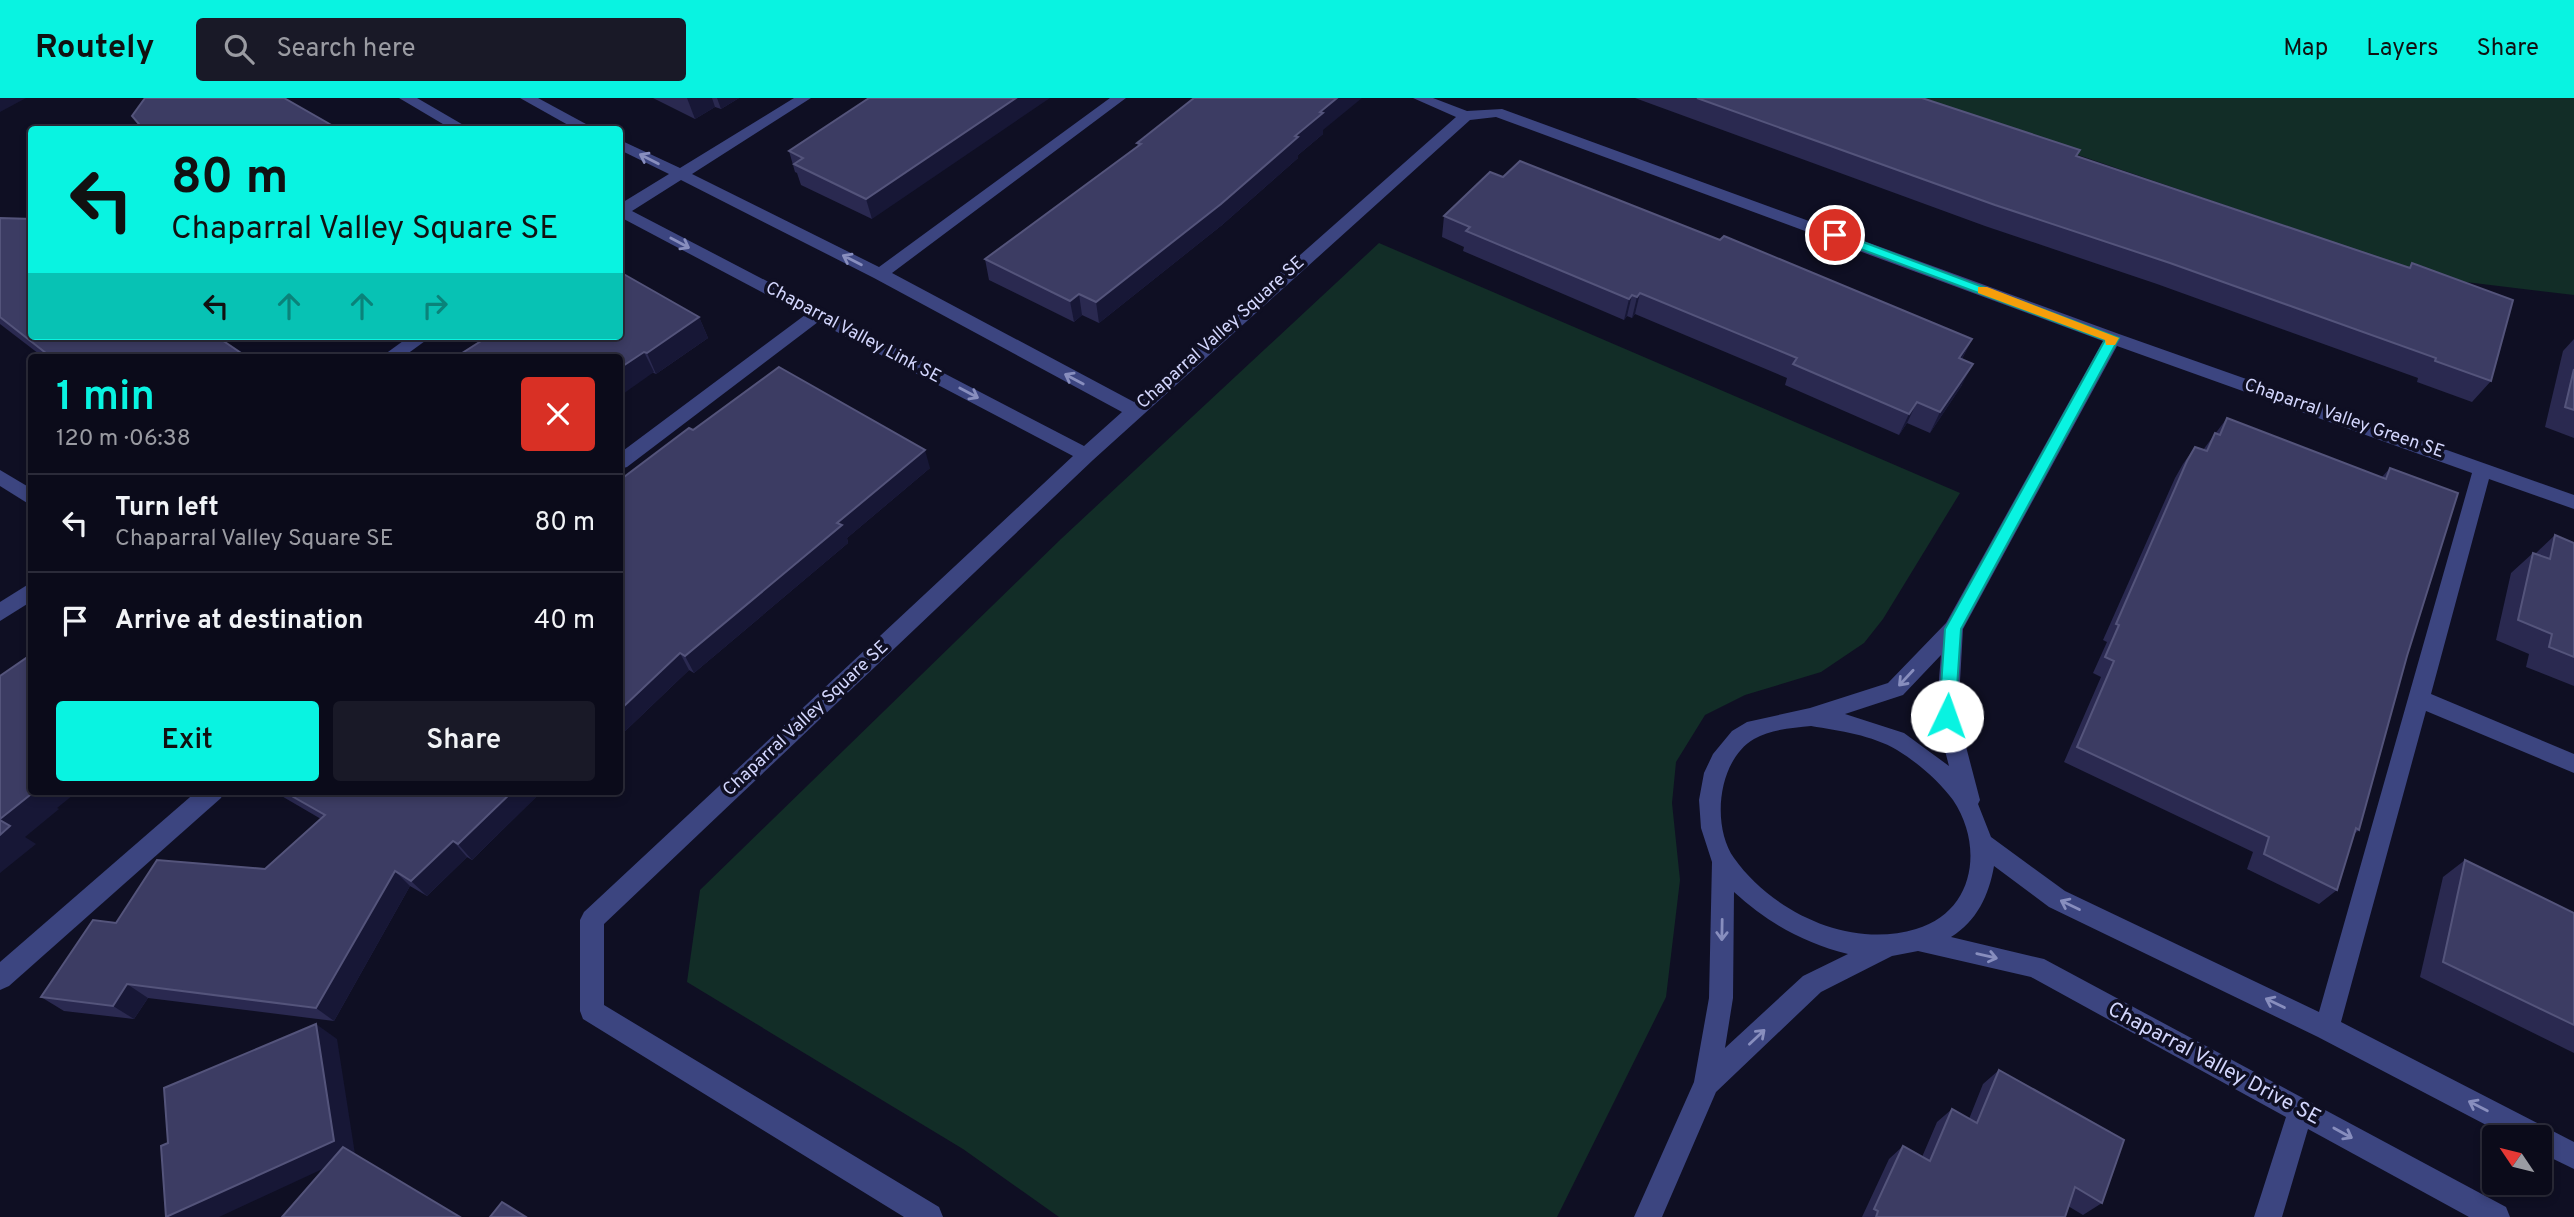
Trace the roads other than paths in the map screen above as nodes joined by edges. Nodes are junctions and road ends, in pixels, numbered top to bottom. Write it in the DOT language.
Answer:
graph roads {
  1 [pos="406,98"];
  2 [pos="527,98"];
  3 [pos="804,98"];
  4 [pos="1119,98"];
  5 [pos="1420,98"];
  6 [pos="1466,116"];
  7 [pos="458,126"];
  8 [pos="582,126"];
  9 [pos="623,146"];
  10 [pos="679,174"];
  11 [pos="623,209"];
  12 [pos="623,213"];
  13 [pos="880,274"];
  14 [pos="817,314"];
  15 [pos="2113,338"];
  16 [pos="416,340"];
  17 [pos="395,354"];
  18 [pos="1135,411"];
  19 [pos="1086,455"];
  20 [pos="623,460"];
  21 [pos="2483,468"];
  22 [pos="0,477"];
  23 [pos="28,496"];
  24 [pos="2574,502"];
  25 [pos="28,593"];
  26 [pos="0,613"];
  27 [pos="1953,629"];
  28 [pos="2420,699"];
  29 [pos="1811,717"];
  30 [pos="2574,764"];
  31 [pos="209,795"];
  32 [pos="1973,816"];
  33 [pos="1980,842"];
  34 [pos="1723,862"];
  35 [pos="1921,940"];
  36 [pos="1884,948"];
  37 [pos="0,978"];
  38 [pos="2328,1028"];
  39 [pos="1707,1083"];
  40 [pos="2301,1111"];
  41 [pos="2514,1125"];
  42 [pos="2552,1145"];
  43 [pos="2574,1156"];
  44 [pos="929,1217"];
  45 [pos="1648,1217"];
  46 [pos="2268,1217"];
  47 [pos="2496,1217"];
  1 -- 7 [label="street"];
  2 -- 8 [label="street"];
  3 -- 10 [label="street"];
  4 -- 13 [label="street"];
  5 -- 6 [label="street"];
  6 -- 15 [label="street"];
  6 -- 18 [label="street, Chaparral Valley Square SE"];
  10 -- 9 [label="street, one-way"];
  10 -- 11 [label="street"];
  13 -- 10 [label="street, one-way"];
  12 -- 14 [label="street, Chaparral Valley Link SE, one-way"];
  18 -- 13 [label="street, one-way"];
  14 -- 19 [label="street, Chaparral Valley Link SE, one-way"];
  14 -- 20 [label="street"];
  15 -- 21 [label="street, Chaparral Valley Green SE"];
  15 -- 27 [label="street"];
  16 -- 17 [label="street"];
  18 -- 19 [label="street, Chaparral Valley Square SE"];
  19 -- 44 [label="street, Chaparral Valley Square SE"];
  21 -- 24 [label="street, Chaparral Valley Green SE"];
  21 -- 28 [label="street"];
  22 -- 23 [label="street"];
  25 -- 26 [label="street"];
  27 -- 29 [label="street, one-way"];
  27 -- 32 [label="street"];
  28 -- 30 [label="street"];
  28 -- 38 [label="street"];
  29 -- 32 [label="street"];
  29 -- 34 [label="street"];
  31 -- 37 [label="street"];
  32 -- 33 [label="street"];
  33 -- 35 [label="street"];
  38 -- 33 [label="street, one-way"];
  34 -- 36 [label="street"];
  34 -- 39 [label="street, one-way"];
  35 -- 36 [label="street"];
  35 -- 40 [label="street, Chaparral Valley Drive SE, one-way"];
  39 -- 36 [label="street, one-way"];
  41 -- 38 [label="street, one-way"];
  39 -- 45 [label="street"];
  40 -- 46 [label="street"];
  40 -- 47 [label="street, Chaparral Valley Drive SE, one-way"];
  42 -- 43 [label="street"];
}
